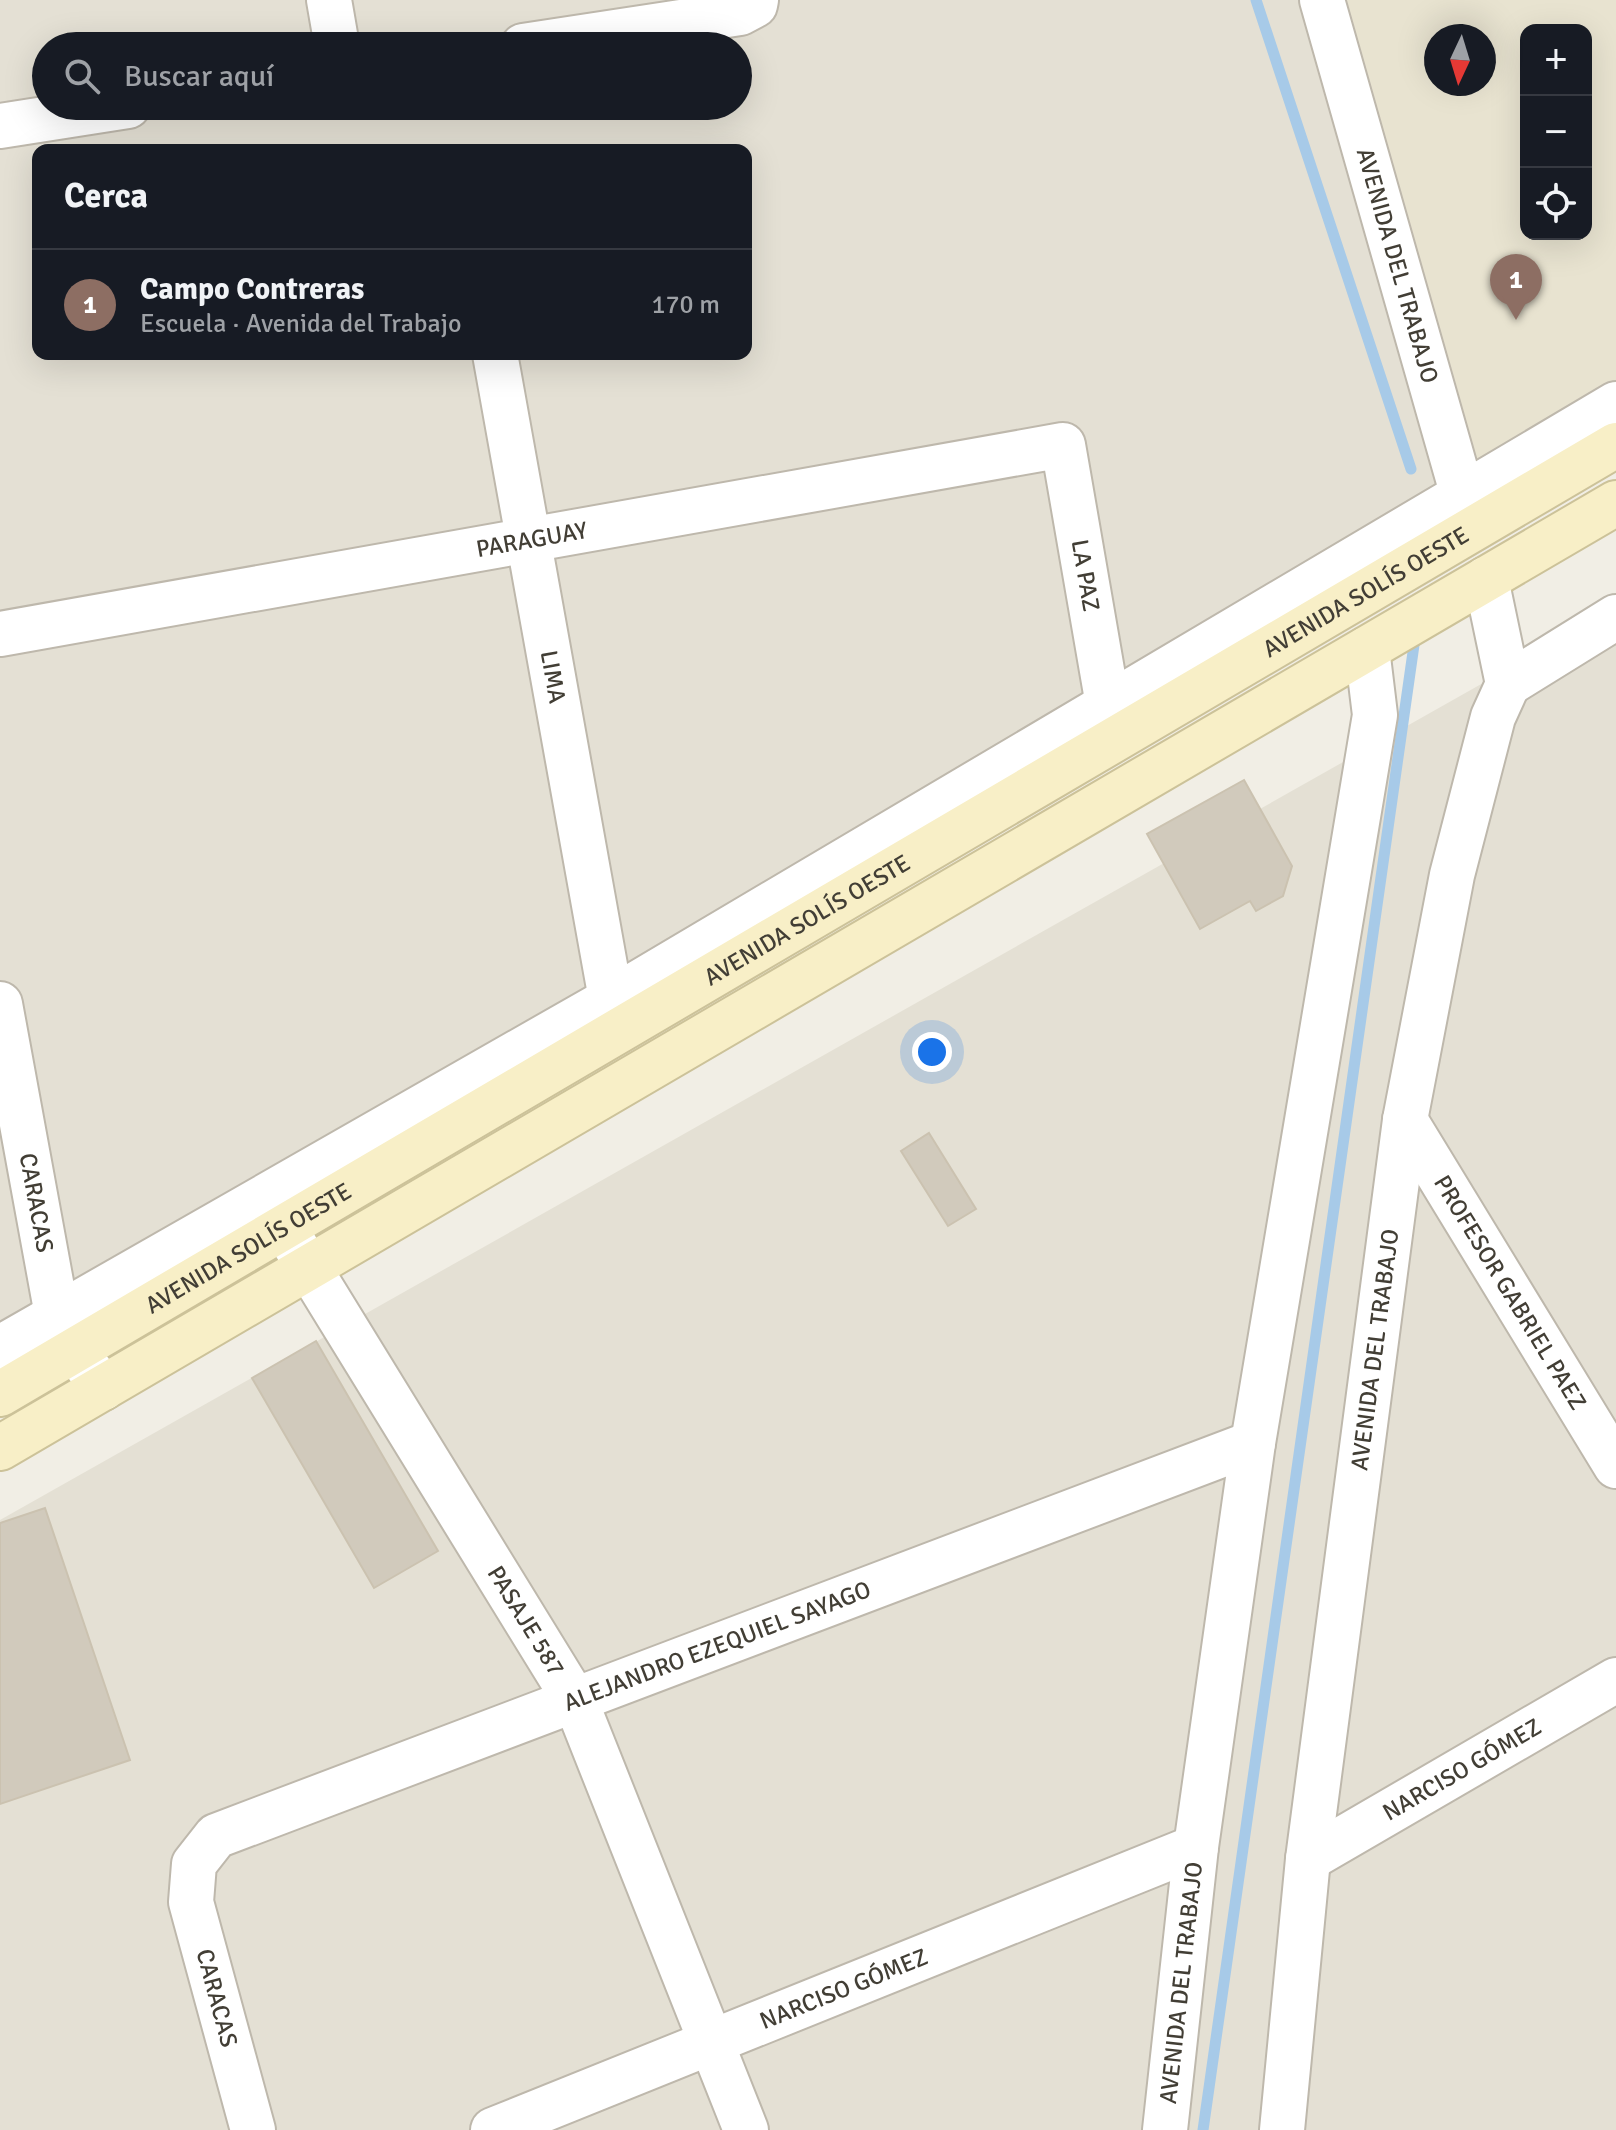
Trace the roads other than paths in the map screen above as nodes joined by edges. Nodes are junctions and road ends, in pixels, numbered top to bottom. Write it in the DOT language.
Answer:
graph roads {
  1 [pos="329,0"];
  2 [pos="756,0"];
  3 [pos="1322,0"];
  4 [pos="335,32"];
  5 [pos="615,32"];
  6 [pos="38,120"];
  7 [pos="0,126"];
  8 [pos="496,360"];
  9 [pos="1616,404"];
  10 [pos="1063,445"];
  11 [pos="1616,445"];
  12 [pos="1616,503"];
  13 [pos="1472,511"];
  14 [pos="529,538"];
  15 [pos="1486,579"];
  16 [pos="1614,623"];
  17 [pos="0,634"];
  18 [pos="1367,649"];
  19 [pos="1508,684"];
  20 [pos="1108,705"];
  21 [pos="611,999"];
  22 [pos="0,1004"];
  23 [pos="4,1055"];
  24 [pos="1405,1120"];
  25 [pos="285,1229"];
  26 [pos="310,1268"];
  27 [pos="66,1332"];
  28 [pos="0,1348"];
  29 [pos="103,1388"];
  30 [pos="0,1394"];
  31 [pos="1253,1443"];
  32 [pos="0,1448"];
  33 [pos="1616,1466"];
  34 [pos="1616,1680"];
  35 [pos="576,1702"];
  36 [pos="1196,1847"];
  37 [pos="1308,1859"];
  38 [pos="194,1864"];
  39 [pos="711,2043"];
  40 [pos="253,2130"];
  41 [pos="493,2130"];
  42 [pos="746,2130"];
  43 [pos="1165,2130"];
  44 [pos="1282,2130"];
  1 -- 4 [label="street"];
  2 -- 5 [label="street"];
  3 -- 13 [label="street, AVENIDA DEL TRABAJO"];
  6 -- 7 [label="street"];
  8 -- 14 [label="street, LIMA"];
  9 -- 13 [label="street"];
  10 -- 14 [label="street, PARAGUAY"];
  10 -- 20 [label="street, LA PAZ"];
  11 -- 13 [label="main road, AVENIDA SOLÍS OESTE"];
  12 -- 15 [label="main road, AVENIDA SOLÍS OESTE"];
  13 -- 20 [label="street"];
  13 -- 25 [label="main road, AVENIDA SOLÍS OESTE"];
  14 -- 17 [label="street, PARAGUAY"];
  14 -- 21 [label="street, LIMA"];
  15 -- 18 [label="main road, AVENIDA SOLÍS OESTE"];
  15 -- 19 [label="street"];
  16 -- 19 [label="street"];
  18 -- 26 [label="main road, AVENIDA SOLÍS OESTE"];
  18 -- 31 [label="street, AVENIDA DEL TRABAJO"];
  19 -- 24 [label="street, AVENIDA DEL TRABAJO"];
  20 -- 21 [label="street"];
  21 -- 27 [label="street"];
  22 -- 23 [label="street, CARACAS"];
  23 -- 27 [label="street, CARACAS"];
  24 -- 33 [label="street, PROFESOR GABRIEL PAEZ"];
  24 -- 37 [label="street, AVENIDA DEL TRABAJO"];
  25 -- 26 [label="street, PASAJE 587"];
  25 -- 27 [label="main road, AVENIDA SOLÍS OESTE"];
  26 -- 29 [label="main road, AVENIDA SOLÍS OESTE"];
  26 -- 35 [label="street, PASAJE 587"];
  27 -- 28 [label="street"];
  27 -- 29 [label="street, CARACAS"];
  27 -- 30 [label="main road, AVENIDA SOLÍS OESTE"];
  29 -- 32 [label="main road, AVENIDA SOLÍS OESTE"];
  31 -- 35 [label="street, ALEJANDRO EZEQUIEL SAYAGO"];
  31 -- 36 [label="street, AVENIDA DEL TRABAJO"];
  34 -- 37 [label="street, NARCISO GÓMEZ"];
  35 -- 38 [label="street, ALEJANDRO EZEQUIEL SAYAGO"];
  35 -- 39 [label="street, PASAJE 587"];
  36 -- 39 [label="street, NARCISO GÓMEZ"];
  36 -- 43 [label="street, AVENIDA DEL TRABAJO"];
  37 -- 44 [label="street, AVENIDA DEL TRABAJO"];
  38 -- 40 [label="street, CARACAS"];
  39 -- 41 [label="street, NARCISO GÓMEZ"];
  39 -- 42 [label="street, PASAJE 587"];
}
